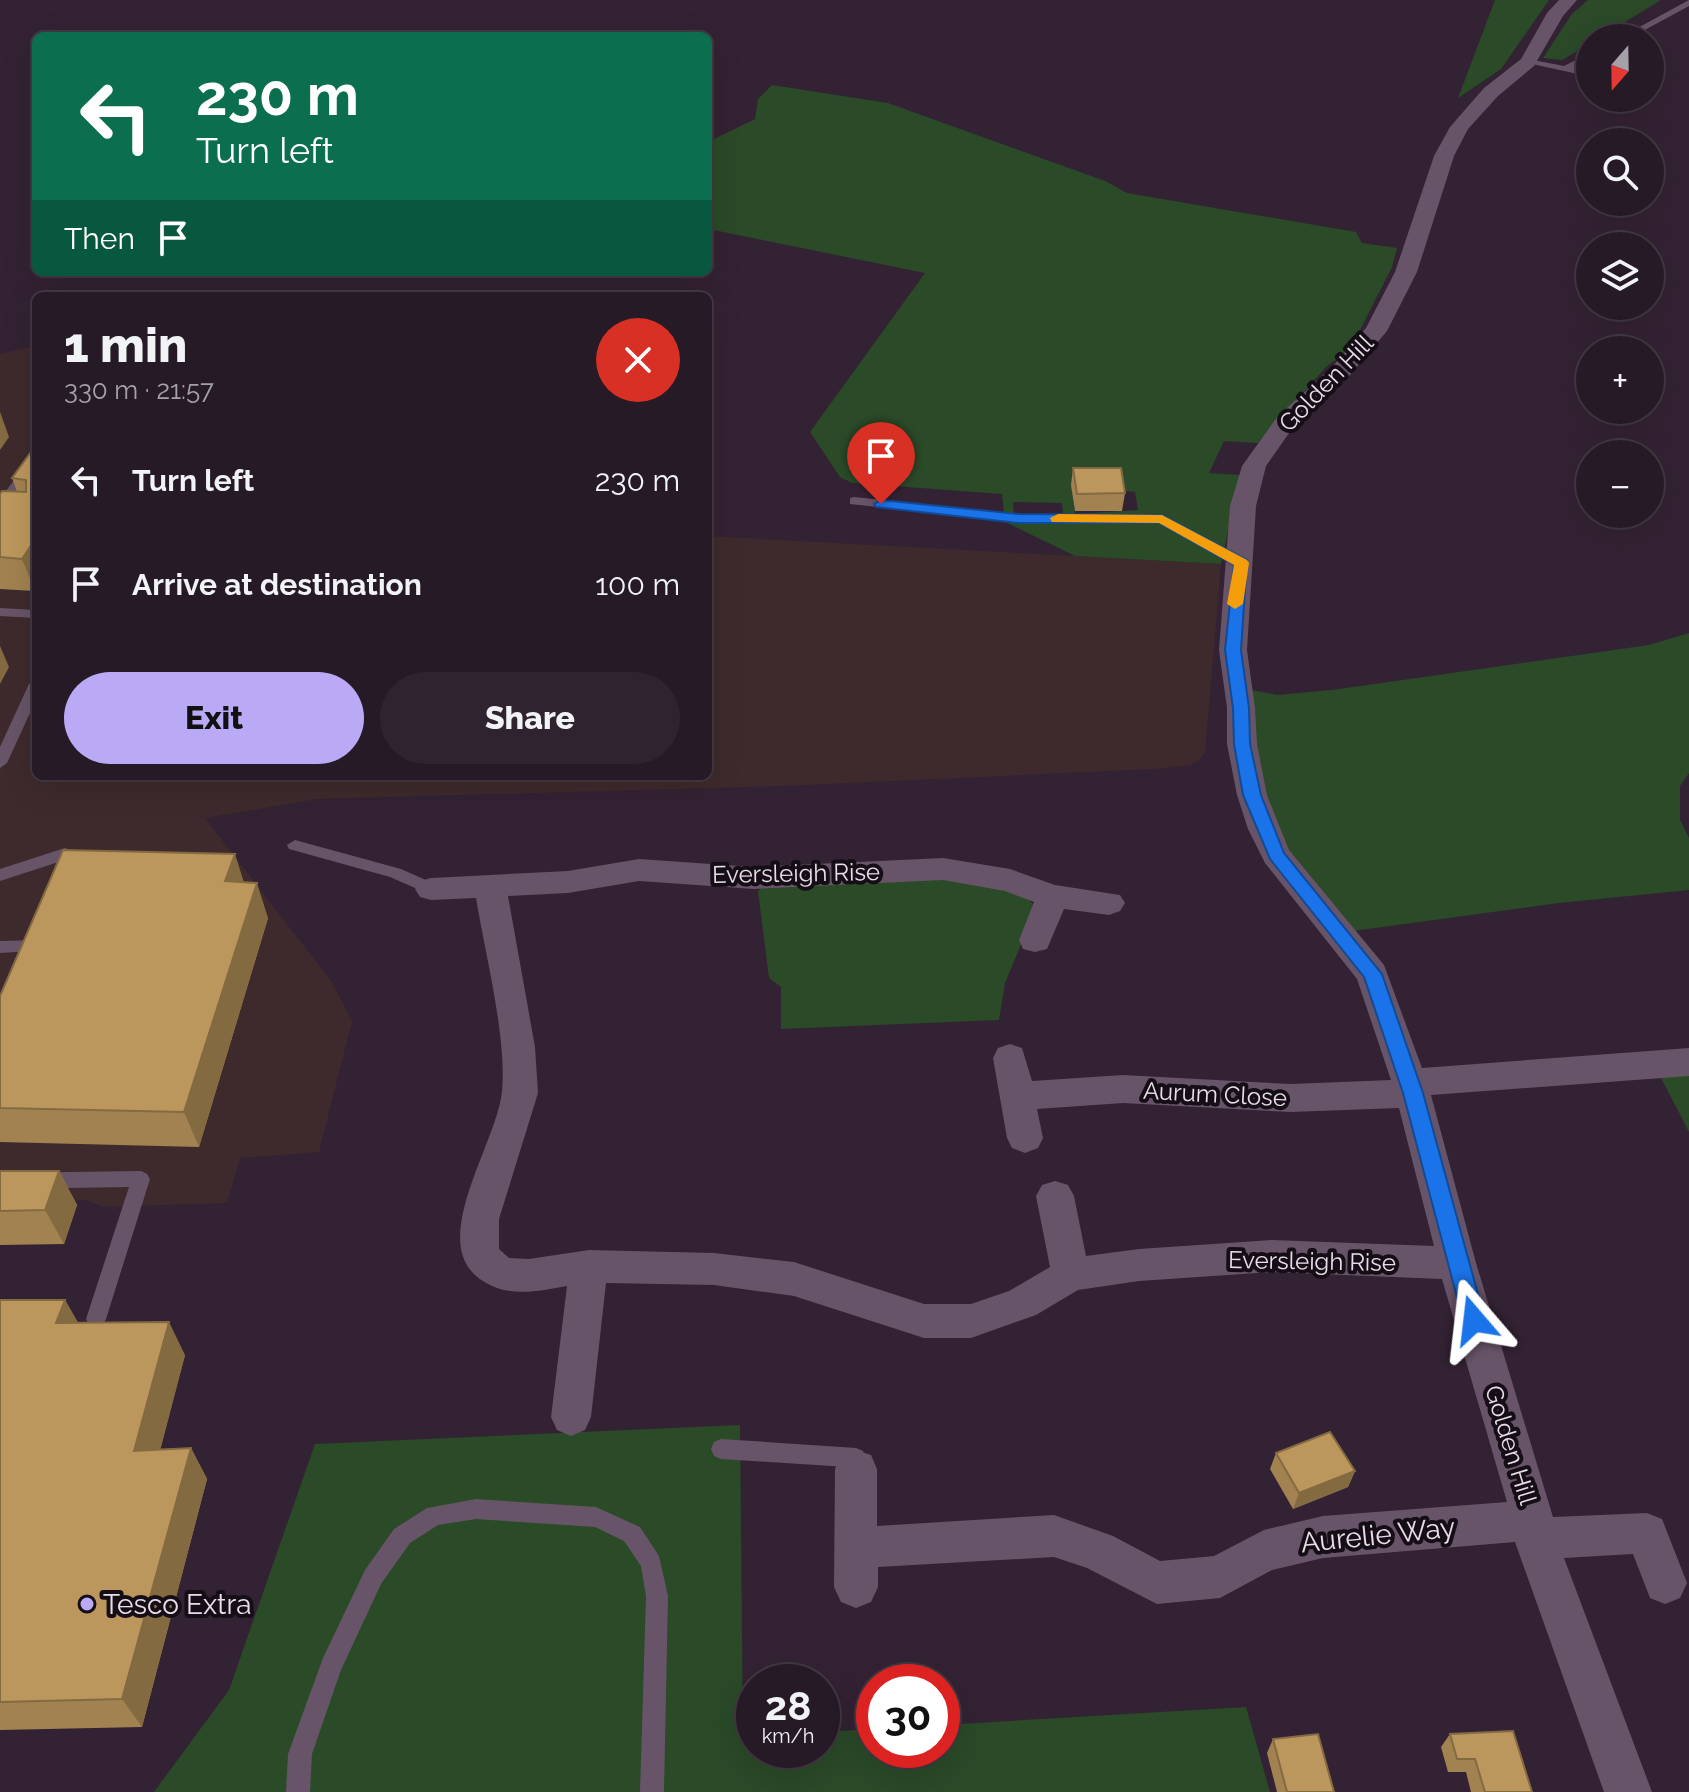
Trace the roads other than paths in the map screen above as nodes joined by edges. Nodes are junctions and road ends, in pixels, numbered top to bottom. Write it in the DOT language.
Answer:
graph roads {
  1 [pos="1569,0"];
  2 [pos="1689,3"];
  3 [pos="1649,24"];
  4 [pos="1528,62"];
  5 [pos="1576,67"];
  6 [pos="32,466"];
  7 [pos="854,501"];
  8 [pos="4,513"];
  9 [pos="1241,563"];
  10 [pos="0,612"];
  11 [pos="32,614"];
  12 [pos="32,693"];
  13 [pos="0,763"];
  14 [pos="295,845"];
  15 [pos="65,854"];
  16 [pos="0,875"];
  17 [pos="490,887"];
  18 [pos="431,889"];
  19 [pos="1051,896"];
  20 [pos="1109,903"];
  21 [pos="1035,940"];
  22 [pos="43,946"];
  23 [pos="0,947"];
  24 [pos="1010,1058"];
  25 [pos="1689,1062"];
  26 [pos="1411,1088"];
  27 [pos="1017,1096"];
  28 [pos="1025,1138"];
  29 [pos="0,1181"];
  30 [pos="1055,1196"];
  31 [pos="1457,1263"];
  32 [pos="589,1266"];
  33 [pos="1071,1275"];
  34 [pos="96,1319"];
  35 [pos="571,1417"];
  36 [pos="721,1449"];
  37 [pos="856,1469"];
  38 [pos="1534,1530"];
  39 [pos="1665,1583"];
  40 [pos="298,1792"];
  41 [pos="652,1792"];
  42 [pos="1628,1792"];
  1 -- 4 [label="street, Golden Hill"];
  2 -- 3 [label="lane"];
  4 -- 5 [label="lane"];
  4 -- 9 [label="street, Golden Hill"];
  6 -- 8 [label="lane"];
  7 -- 9 [label="lane"];
  9 -- 26 [label="street, Golden Hill"];
  10 -- 11 [label="lane"];
  12 -- 13 [label="lane"];
  14 -- 18 [label="lane"];
  15 -- 16 [label="lane"];
  17 -- 18 [label="street, Eversleigh Rise"];
  17 -- 19 [label="street, Eversleigh Rise"];
  17 -- 32 [label="street, Eversleigh Rise"];
  19 -- 20 [label="street, Eversleigh Rise"];
  19 -- 21 [label="street"];
  22 -- 23 [label="lane"];
  24 -- 27 [label="street"];
  25 -- 26 [label="street, Aurum Close"];
  26 -- 27 [label="street, Aurum Close"];
  26 -- 31 [label="street, Golden Hill"];
  27 -- 28 [label="street"];
  29 -- 34 [label="lane"];
  30 -- 33 [label="street"];
  31 -- 33 [label="street, Eversleigh Rise"];
  31 -- 38 [label="street, Golden Hill"];
  32 -- 33 [label="street, Eversleigh Rise"];
  32 -- 35 [label="street"];
  36 -- 37 [label="lane"];
  37 -- 38 [label="street, Aurelie Way"];
  38 -- 39 [label="street, Aurelie Way"];
  38 -- 42 [label="street, Golden Hill"];
  40 -- 41 [label="lane"];
}
